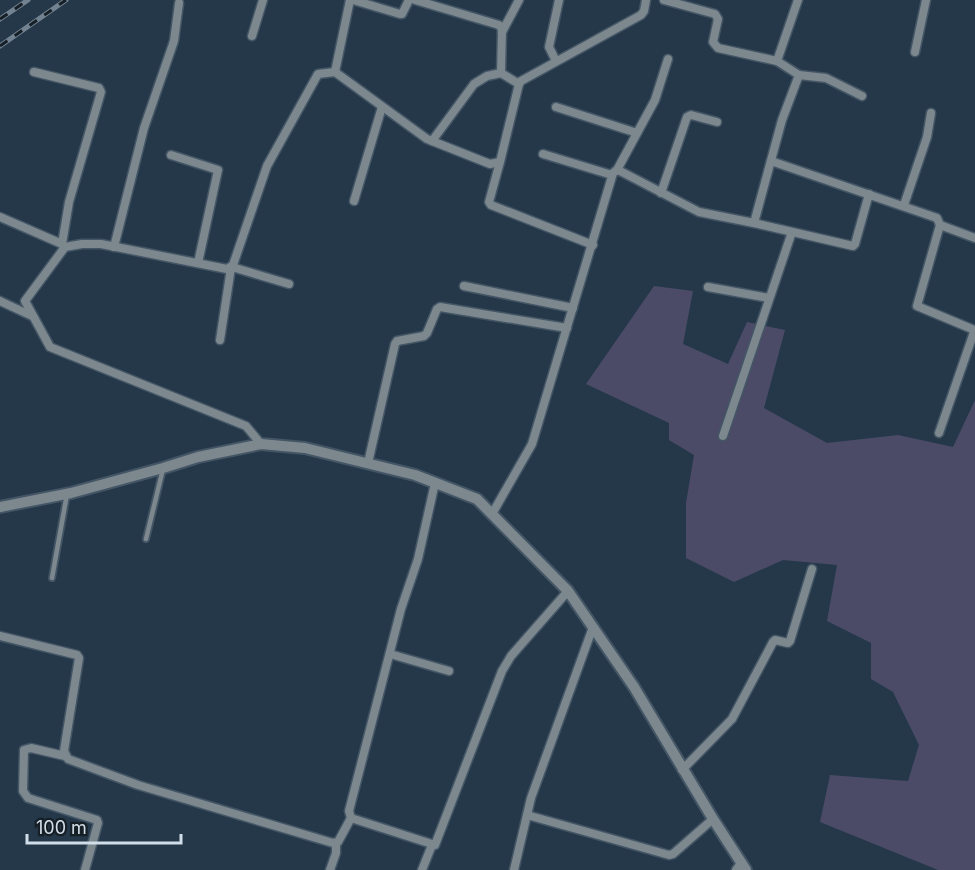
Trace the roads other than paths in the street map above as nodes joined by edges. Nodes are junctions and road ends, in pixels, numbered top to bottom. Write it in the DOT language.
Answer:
graph roads {
  1 [pos="263,0"];
  2 [pos="352,0"];
  3 [pos="409,0"];
  4 [pos="415,0"];
  5 [pos="519,0"];
  6 [pos="559,0"];
  7 [pos="646,0"];
  8 [pos="664,0"];
  9 [pos="798,0"];
  10 [pos="926,0"];
  11 [pos="179,3"];
  12 [pos="502,32"];
  13 [pos="252,36"];
  14 [pos="915,52"];
  15 [pos="668,59"];
  16 [pos="556,61"];
  17 [pos="777,61"];
  18 [pos="34,72"];
  19 [pos="334,72"];
  20 [pos="501,73"];
  21 [pos="799,75"];
  22 [pos="519,84"];
  23 [pos="862,96"];
  24 [pos="382,107"];
  25 [pos="556,107"];
  26 [pos="931,113"];
  27 [pos="717,122"];
  28 [pos="637,133"];
  29 [pos="432,141"];
  30 [pos="543,154"];
  31 [pos="171,155"];
  32 [pos="771,161"];
  33 [pos="500,162"];
  34 [pos="614,172"];
  35 [pos="661,193"];
  36 [pos="869,194"];
  37 [pos="354,201"];
  38 [pos="904,205"];
  39 [pos="0,217"];
  40 [pos="754,223"];
  41 [pos="940,225"];
  42 [pos="792,232"];
  43 [pos="975,238"];
  44 [pos="63,246"];
  45 [pos="114,246"];
  46 [pos="592,246"];
  47 [pos="198,263"];
  48 [pos="231,267"];
  49 [pos="289,284"];
  50 [pos="464,286"];
  51 [pos="708,287"];
  52 [pos="770,298"];
  53 [pos="0,301"];
  54 [pos="573,308"];
  55 [pos="33,316"];
  56 [pos="567,328"];
  57 [pos="220,340"];
  58 [pos="939,433"];
  59 [pos="723,436"];
  60 [pos="261,444"];
  61 [pos="368,464"];
  62 [pos="164,468"];
  63 [pos="435,483"];
  64 [pos="67,494"];
  65 [pos="0,507"];
  66 [pos="492,513"];
  67 [pos="146,539"];
  68 [pos="812,569"];
  69 [pos="52,578"];
  70 [pos="568,591"];
  71 [pos="593,627"];
  72 [pos="0,636"];
  73 [pos="390,654"];
  74 [pos="449,671"];
  75 [pos="65,756"];
  76 [pos="682,770"];
  77 [pos="527,815"];
  78 [pos="351,818"];
  79 [pos="713,819"];
  80 [pos="336,843"];
  81 [pos="432,845"];
  82 [pos="741,868"];
  83 [pos="85,870"];
  84 [pos="330,870"];
  85 [pos="422,870"];
  86 [pos="514,870"];
  1 -- 13 [label="street"];
  2 -- 3 [label="street"];
  2 -- 19 [label="street"];
  4 -- 12 [label="street"];
  5 -- 12 [label="street"];
  6 -- 16 [label="street"];
  7 -- 16 [label="street"];
  8 -- 17 [label="street"];
  9 -- 17 [label="street"];
  10 -- 14 [label="street"];
  11 -- 45 [label="street"];
  12 -- 20 [label="street"];
  15 -- 28 [label="street"];
  16 -- 22 [label="street"];
  17 -- 21 [label="street"];
  18 -- 44 [label="street"];
  19 -- 24 [label="street"];
  19 -- 48 [label="street"];
  20 -- 22 [label="street"];
  20 -- 29 [label="street"];
  21 -- 23 [label="street"];
  21 -- 32 [label="street"];
  22 -- 33 [label="street"];
  24 -- 29 [label="street"];
  24 -- 37 [label="street"];
  25 -- 28 [label="street"];
  26 -- 38 [label="street"];
  27 -- 35 [label="street"];
  28 -- 34 [label="street"];
  29 -- 33 [label="street"];
  30 -- 34 [label="street"];
  31 -- 47 [label="street"];
  32 -- 36 [label="street"];
  32 -- 40 [label="street"];
  33 -- 46 [label="street"];
  34 -- 35 [label="street"];
  34 -- 46 [label="street"];
  35 -- 40 [label="street"];
  36 -- 38 [label="street"];
  36 -- 42 [label="street"];
  38 -- 41 [label="street"];
  39 -- 44 [label="street"];
  40 -- 42 [label="street"];
  41 -- 43 [label="street"];
  41 -- 58 [label="street"];
  42 -- 52 [label="street"];
  44 -- 45 [label="street"];
  44 -- 55 [label="street"];
  45 -- 47 [label="street"];
  46 -- 54 [label="street"];
  47 -- 48 [label="street"];
  48 -- 49 [label="street"];
  48 -- 57 [label="street"];
  50 -- 54 [label="street"];
  51 -- 52 [label="street"];
  52 -- 59 [label="street"];
  53 -- 55 [label="street"];
  54 -- 56 [label="street"];
  55 -- 60 [label="street"];
  56 -- 61 [label="street"];
  56 -- 66 [label="street"];
  60 -- 61 [label="street"];
  60 -- 62 [label="street"];
  61 -- 63 [label="street"];
  62 -- 64 [label="street"];
  62 -- 67 [label="lane"];
  63 -- 66 [label="street"];
  63 -- 73 [label="street"];
  64 -- 65 [label="street"];
  64 -- 69 [label="lane"];
  66 -- 70 [label="street"];
  68 -- 76 [label="street"];
  70 -- 71 [label="street"];
  70 -- 81 [label="street"];
  71 -- 76 [label="street"];
  71 -- 77 [label="street"];
  72 -- 75 [label="street"];
  73 -- 74 [label="street"];
  73 -- 78 [label="street"];
  75 -- 80 [label="street"];
  75 -- 83 [label="street"];
  76 -- 79 [label="street"];
  77 -- 79 [label="street"];
  77 -- 86 [label="street"];
  78 -- 80 [label="street"];
  78 -- 81 [label="street"];
  79 -- 82 [label="street"];
  80 -- 84 [label="street"];
  81 -- 85 [label="street"];
}
